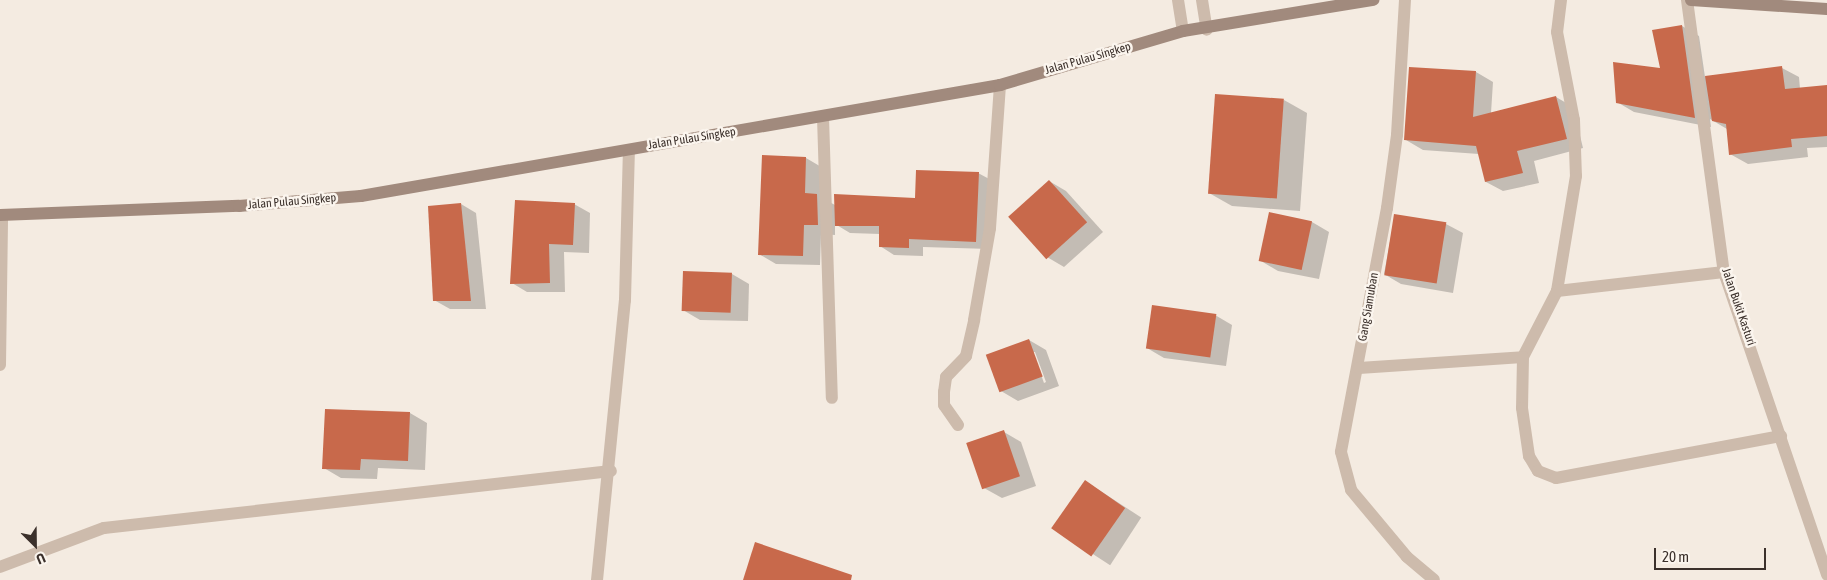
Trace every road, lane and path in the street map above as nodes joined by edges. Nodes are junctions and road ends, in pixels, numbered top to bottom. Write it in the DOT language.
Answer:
graph roads {
  1 [pos="1178,0"];
  2 [pos="1202,0"];
  3 [pos="1373,0"];
  4 [pos="1405,0"];
  5 [pos="1561,0"];
  6 [pos="1687,0"];
  7 [pos="1691,0"];
  8 [pos="1827,9"];
  9 [pos="1207,30"];
  10 [pos="1183,32"];
  11 [pos="1000,86"];
  12 [pos="823,118"];
  13 [pos="629,150"];
  14 [pos="1,215"];
  15 [pos="1724,272"];
  16 [pos="1557,291"];
  17 [pos="1523,357"];
  18 [pos="0,365"];
  19 [pos="1359,368"];
  20 [pos="832,398"];
  21 [pos="958,425"];
  22 [pos="1781,436"];
  23 [pos="611,471"];
  24 [pos="0,568"];
  25 [pos="1827,575"];
  26 [pos="597,580"];
  27 [pos="1434,580"];
  1 -- 10 [label="street"];
  2 -- 9 [label="street"];
  3 -- 9 [label="street, Jalan Pulau Singkep"];
  4 -- 19 [label="street, Gang Siamuban"];
  5 -- 16 [label="street"];
  6 -- 15 [label="street, Jalan Bukit Kasturi"];
  7 -- 8 [label="street"];
  9 -- 10 [label="street, Jalan Pulau Singkep"];
  10 -- 11 [label="street, Jalan Pulau Singkep"];
  11 -- 12 [label="street, Jalan Pulau Singkep"];
  11 -- 21 [label="street"];
  12 -- 13 [label="street, Jalan Pulau Singkep"];
  12 -- 20 [label="street"];
  13 -- 14 [label="street, Jalan Pulau Singkep"];
  13 -- 23 [label="street"];
  14 -- 18 [label="street"];
  15 -- 16 [label="street"];
  15 -- 22 [label="street, Jalan Bukit Kasturi"];
  16 -- 17 [label="street"];
  17 -- 19 [label="street"];
  17 -- 22 [label="street"];
  19 -- 27 [label="street, Gang Siamuban"];
  22 -- 25 [label="street, Jalan Bukit Kasturi"];
  23 -- 24 [label="street"];
  23 -- 26 [label="street"];
}
